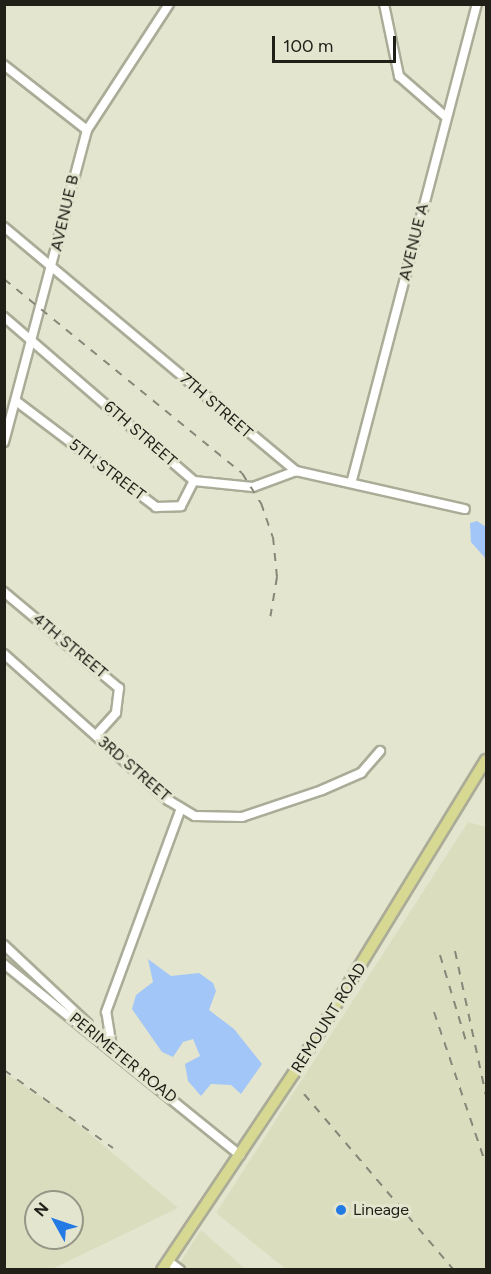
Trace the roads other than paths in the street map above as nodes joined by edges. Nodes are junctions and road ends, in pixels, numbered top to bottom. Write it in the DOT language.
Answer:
graph roads {
  1 [pos="169,4"];
  2 [pos="384,4"];
  3 [pos="477,4"];
  4 [pos="4,65"];
  5 [pos="446,117"];
  6 [pos="87,130"];
  7 [pos="4,227"];
  8 [pos="53,266"];
  9 [pos="4,317"];
  10 [pos="33,340"];
  11 [pos="16,401"];
  12 [pos="4,441"];
  13 [pos="296,471"];
  14 [pos="352,480"];
  15 [pos="194,482"];
  16 [pos="465,508"];
  17 [pos="4,592"];
  18 [pos="4,654"];
  19 [pos="96,735"];
  20 [pos="380,751"];
  21 [pos="486,760"];
  22 [pos="181,808"];
  23 [pos="4,945"];
  24 [pos="4,964"];
  25 [pos="102,1040"];
  26 [pos="112,1048"];
  27 [pos="240,1155"];
  28 [pos="165,1265"];
  29 [pos="180,1269"];
  1 -- 6 [label="street, AVENUE B"];
  2 -- 5 [label="street"];
  3 -- 5 [label="street, AVENUE A"];
  4 -- 6 [label="street"];
  5 -- 14 [label="street, AVENUE A"];
  6 -- 8 [label="street, AVENUE B"];
  7 -- 8 [label="street, 7TH STREET"];
  8 -- 10 [label="street, AVENUE B"];
  8 -- 13 [label="street, 7TH STREET"];
  9 -- 10 [label="street, 6TH STREET"];
  10 -- 11 [label="street, AVENUE B"];
  10 -- 15 [label="street, 6TH STREET"];
  11 -- 12 [label="street, AVENUE B"];
  11 -- 15 [label="street, 5TH STREET"];
  13 -- 14 [label="street"];
  13 -- 15 [label="street"];
  14 -- 16 [label="street"];
  17 -- 19 [label="street, 4TH STREET"];
  18 -- 19 [label="street, 3RD STREET"];
  19 -- 22 [label="street, 3RD STREET"];
  20 -- 22 [label="street, 3RD STREET"];
  21 -- 27 [label="main road, REMOUNT ROAD"];
  22 -- 26 [label="street"];
  23 -- 25 [label="street"];
  24 -- 25 [label="street, PERIMETER ROAD"];
  25 -- 26 [label="street, PERIMETER ROAD"];
  26 -- 27 [label="street, PERIMETER ROAD"];
  27 -- 28 [label="main road, REMOUNT ROAD"];
  28 -- 29 [label="street"];
}
